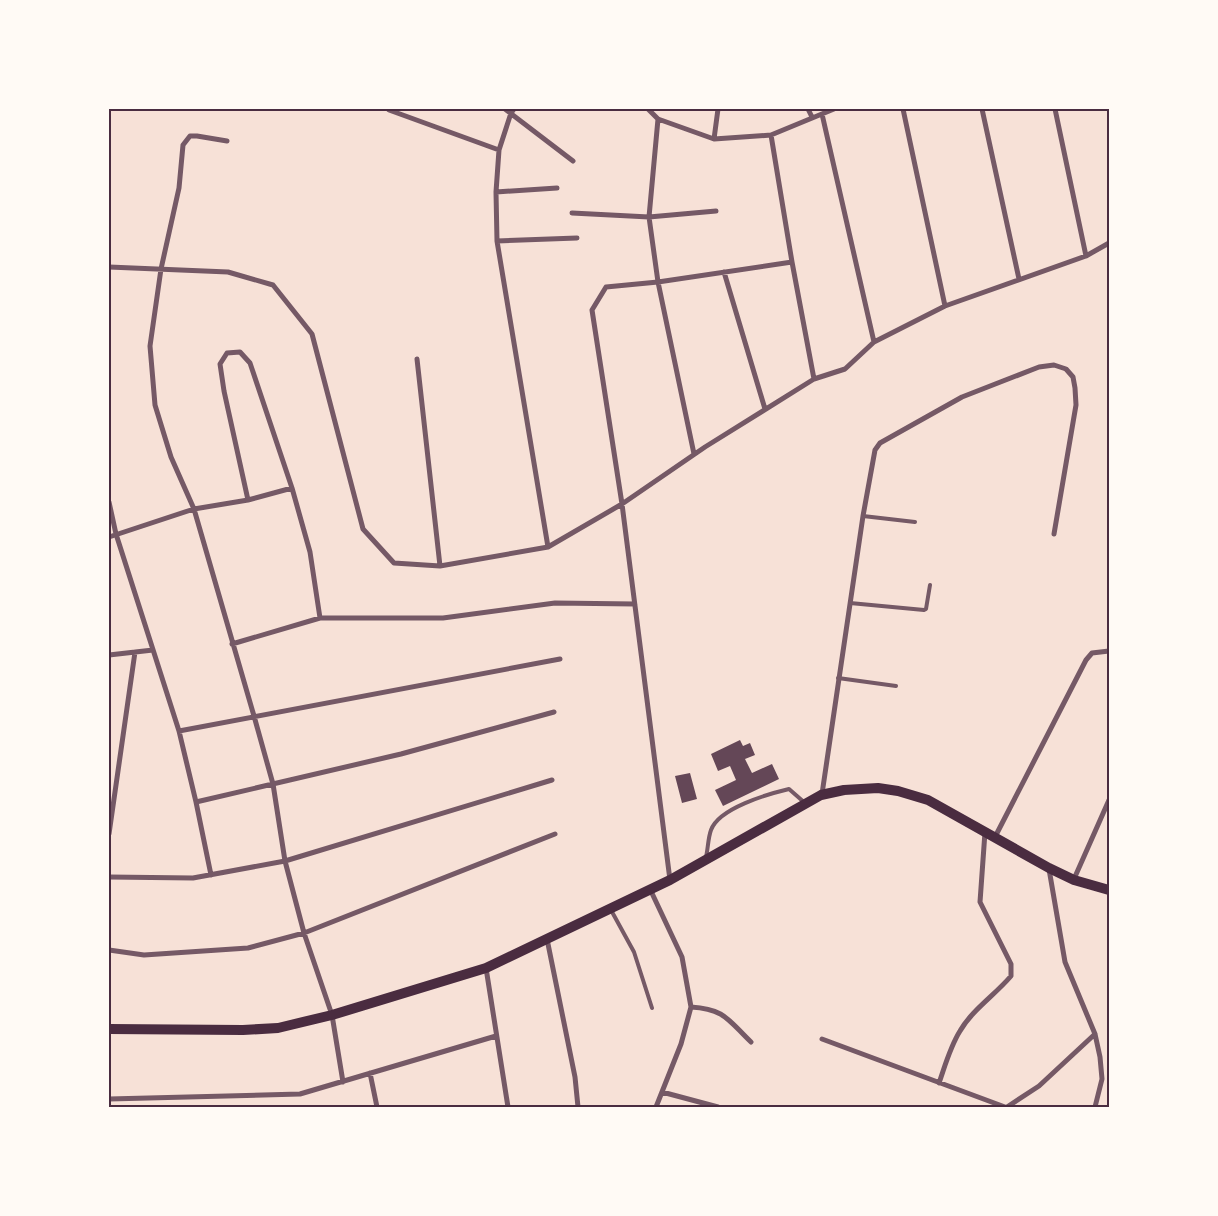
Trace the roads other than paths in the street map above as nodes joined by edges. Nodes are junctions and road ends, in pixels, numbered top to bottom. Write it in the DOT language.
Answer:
graph roads {
  1 [pos="505,109"];
  2 [pos="648,109"];
  3 [pos="718,109"];
  4 [pos="808,109"];
  5 [pos="834,109"];
  6 [pos="903,109"];
  7 [pos="982,109"];
  8 [pos="1055,109"];
  9 [pos="389,110"];
  10 [pos="512,111"];
  11 [pos="822,114"];
  12 [pos="812,117"];
  13 [pos="658,119"];
  14 [pos="771,135"];
  15 [pos="714,139"];
  16 [pos="227,141"];
  17 [pos="499,150"];
  18 [pos="573,161"];
  19 [pos="557,188"];
  20 [pos="496,192"];
  21 [pos="716,211"];
  22 [pos="572,213"];
  23 [pos="649,217"];
  24 [pos="577,238"];
  25 [pos="497,241"];
  26 [pos="1109,243"];
  27 [pos="1086,256"];
  28 [pos="792,262"];
  29 [pos="109,267"];
  30 [pos="160,269"];
  31 [pos="724,272"];
  32 [pos="1019,280"];
  33 [pos="658,282"];
  34 [pos="945,306"];
  35 [pos="874,342"];
  36 [pos="416,359"];
  37 [pos="814,379"];
  38 [pos="765,409"];
  39 [pos="694,454"];
  40 [pos="292,488"];
  41 [pos="248,500"];
  42 [pos="109,502"];
  43 [pos="622,504"];
  44 [pos="194,509"];
  45 [pos="863,516"];
  46 [pos="915,522"];
  47 [pos="116,534"];
  48 [pos="1054,534"];
  49 [pos="109,537"];
  50 [pos="548,548"];
  51 [pos="440,566"];
  52 [pos="930,585"];
  53 [pos="850,603"];
  54 [pos="634,604"];
  55 [pos="320,618"];
  56 [pos="232,644"];
  57 [pos="153,650"];
  58 [pos="1109,651"];
  59 [pos="135,652"];
  60 [pos="109,655"];
  61 [pos="560,659"];
  62 [pos="838,678"];
  63 [pos="896,686"];
  64 [pos="554,712"];
  65 [pos="254,716"];
  66 [pos="179,731"];
  67 [pos="552,780"];
  68 [pos="273,784"];
  69 [pos="822,795"];
  70 [pos="1109,800"];
  71 [pos="196,802"];
  72 [pos="805,803"];
  73 [pos="986,832"];
  74 [pos="109,834"];
  75 [pos="555,834"];
  76 [pos="995,837"];
  77 [pos="285,861"];
  78 [pos="706,861"];
  79 [pos="1049,868"];
  80 [pos="211,875"];
  81 [pos="109,877"];
  82 [pos="670,880"];
  83 [pos="1074,880"];
  84 [pos="650,889"];
  85 [pos="1109,890"];
  86 [pos="610,908"];
  87 [pos="304,933"];
  88 [pos="547,939"];
  89 [pos="109,950"];
  90 [pos="486,968"];
  91 [pos="691,1007"];
  92 [pos="652,1008"];
  93 [pos="332,1015"];
  94 [pos="109,1029"];
  95 [pos="1095,1034"];
  96 [pos="496,1036"];
  97 [pos="822,1039"];
  98 [pos="750,1042"];
  99 [pos="370,1073"];
  100 [pos="343,1082"];
  101 [pos="939,1083"];
  102 [pos="662,1092"];
  103 [pos="109,1099"];
  104 [pos="377,1107"];
  105 [pos="507,1107"];
  106 [pos="578,1107"];
  107 [pos="656,1107"];
  108 [pos="718,1107"];
  109 [pos="1006,1107"];
  110 [pos="1095,1107"];
  1 -- 10 [label="street"];
  2 -- 13 [label="street"];
  3 -- 15 [label="street"];
  4 -- 12 [label="street"];
  5 -- 11 [label="street"];
  6 -- 34 [label="street"];
  7 -- 32 [label="street"];
  8 -- 27 [label="street"];
  9 -- 17 [label="street"];
  10 -- 17 [label="street"];
  10 -- 18 [label="street"];
  11 -- 12 [label="street"];
  11 -- 35 [label="street"];
  12 -- 14 [label="street"];
  13 -- 15 [label="street"];
  13 -- 23 [label="street"];
  14 -- 15 [label="street"];
  14 -- 28 [label="street"];
  16 -- 30 [label="street"];
  17 -- 20 [label="street"];
  19 -- 20 [label="street"];
  20 -- 25 [label="street"];
  21 -- 23 [label="street"];
  22 -- 23 [label="street"];
  23 -- 33 [label="street"];
  24 -- 25 [label="street"];
  25 -- 50 [label="street"];
  26 -- 27 [label="street"];
  27 -- 32 [label="street"];
  28 -- 31 [label="street"];
  28 -- 37 [label="street"];
  29 -- 30 [label="street"];
  30 -- 44 [label="street"];
  30 -- 51 [label="street"];
  31 -- 33 [label="street"];
  31 -- 38 [label="street"];
  32 -- 34 [label="street"];
  33 -- 39 [label="street"];
  33 -- 43 [label="street"];
  34 -- 35 [label="street"];
  35 -- 37 [label="street"];
  36 -- 51 [label="street"];
  37 -- 38 [label="street"];
  38 -- 39 [label="street"];
  39 -- 43 [label="street"];
  40 -- 41 [label="street"];
  40 -- 41 [label="street"];
  40 -- 55 [label="street"];
  41 -- 44 [label="street"];
  42 -- 47 [label="street"];
  43 -- 50 [label="street"];
  43 -- 54 [label="street"];
  44 -- 47 [label="street"];
  44 -- 56 [label="street"];
  45 -- 46 [label="lane"];
  45 -- 48 [label="street"];
  45 -- 53 [label="street"];
  47 -- 49 [label="street"];
  47 -- 57 [label="street"];
  50 -- 51 [label="street"];
  52 -- 53 [label="lane"];
  53 -- 62 [label="street"];
  54 -- 55 [label="street"];
  54 -- 82 [label="street"];
  55 -- 56 [label="street"];
  56 -- 65 [label="street"];
  57 -- 59 [label="street"];
  57 -- 66 [label="street"];
  58 -- 76 [label="street"];
  59 -- 60 [label="street"];
  59 -- 74 [label="street"];
  61 -- 65 [label="street"];
  62 -- 63 [label="lane"];
  62 -- 69 [label="street"];
  64 -- 68 [label="street"];
  65 -- 66 [label="street"];
  65 -- 68 [label="street"];
  66 -- 71 [label="street"];
  67 -- 77 [label="street"];
  68 -- 71 [label="street"];
  68 -- 77 [label="street"];
  69 -- 72 [label="main road"];
  69 -- 73 [label="main road"];
  70 -- 83 [label="street"];
  71 -- 80 [label="street"];
  72 -- 78 [label="main road"];
  72 -- 78 [label="lane"];
  73 -- 76 [label="main road"];
  73 -- 101 [label="street"];
  75 -- 87 [label="street"];
  76 -- 79 [label="main road"];
  77 -- 80 [label="street"];
  77 -- 87 [label="street"];
  78 -- 82 [label="main road"];
  79 -- 83 [label="main road"];
  79 -- 95 [label="street"];
  80 -- 81 [label="street"];
  82 -- 84 [label="main road"];
  83 -- 85 [label="main road"];
  84 -- 86 [label="main road"];
  84 -- 91 [label="street"];
  86 -- 88 [label="main road"];
  86 -- 92 [label="lane"];
  87 -- 89 [label="street"];
  87 -- 93 [label="street"];
  88 -- 90 [label="main road"];
  88 -- 106 [label="street"];
  90 -- 93 [label="main road"];
  90 -- 96 [label="street"];
  91 -- 98 [label="street"];
  91 -- 102 [label="street"];
  93 -- 94 [label="main road"];
  93 -- 100 [label="street"];
  95 -- 109 [label="street"];
  95 -- 110 [label="street"];
  96 -- 99 [label="street"];
  96 -- 105 [label="street"];
  97 -- 101 [label="street"];
  99 -- 100 [label="street"];
  99 -- 104 [label="street"];
  100 -- 103 [label="street"];
  101 -- 109 [label="street"];
  102 -- 107 [label="street"];
  102 -- 108 [label="street"];
}
